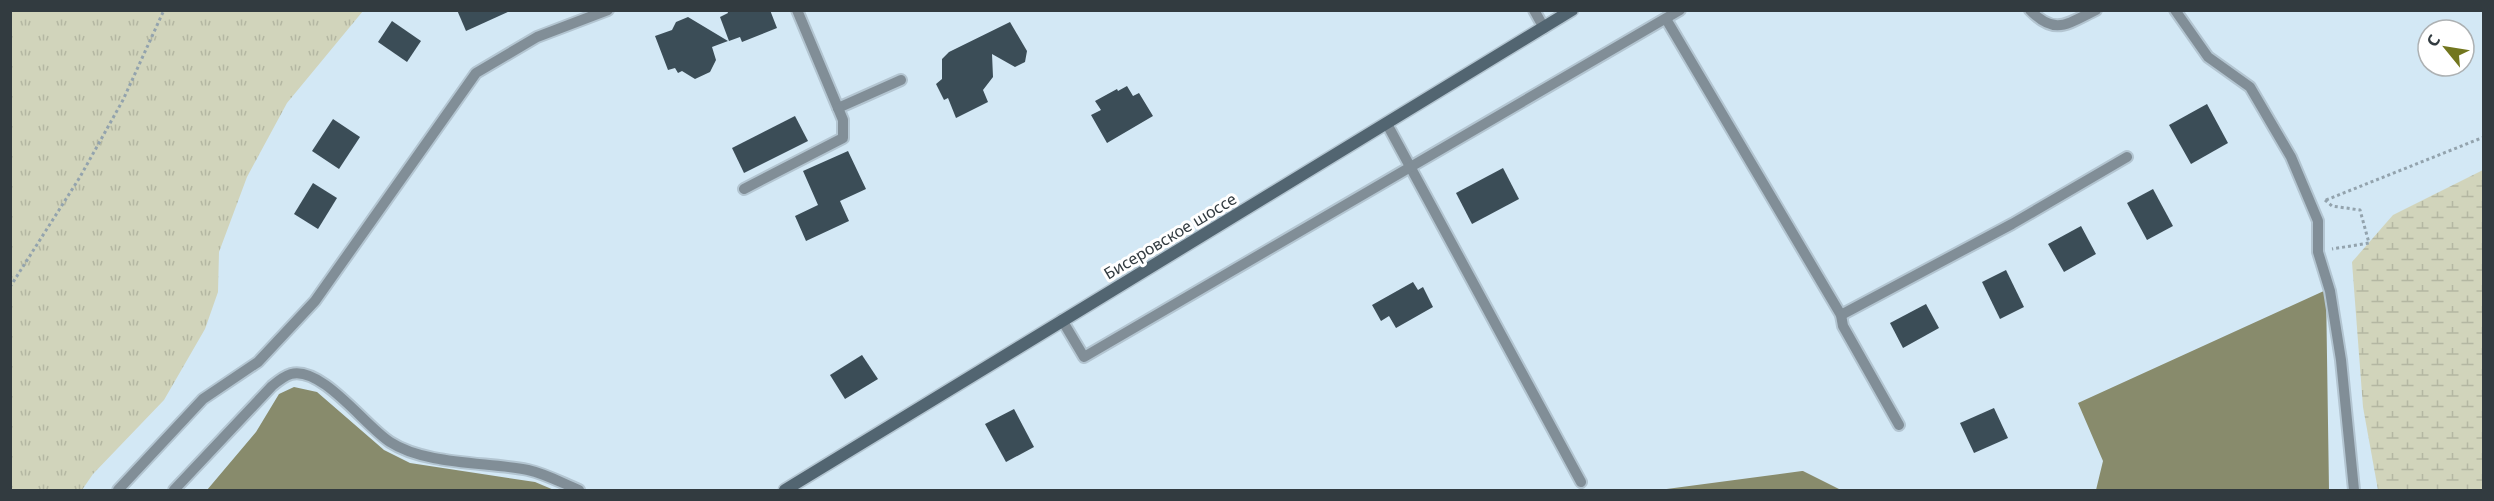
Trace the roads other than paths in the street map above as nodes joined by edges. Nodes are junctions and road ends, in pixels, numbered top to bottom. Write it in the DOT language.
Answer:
graph roads {
  1 [pos="608,10"];
  2 [pos="797,10"];
  3 [pos="1534,10"];
  4 [pos="1572,10"];
  5 [pos="1680,10"];
  6 [pos="2030,10"];
  7 [pos="2096,10"];
  8 [pos="2175,10"];
  9 [pos="1666,19"];
  10 [pos="1544,28"];
  11 [pos="901,80"];
  12 [pos="838,108"];
  13 [pos="1387,124"];
  14 [pos="2127,157"];
  15 [pos="1412,166"];
  16 [pos="744,189"];
  17 [pos="1841,315"];
  18 [pos="1062,320"];
  19 [pos="1899,425"];
  20 [pos="1581,482"];
  21 [pos="118,490"];
  22 [pos="174,490"];
  23 [pos="579,490"];
  24 [pos="785,490"];
  25 [pos="2354,490"];
  1 -- 21 [label="lane"];
  2 -- 12 [label="lane"];
  3 -- 10 [label="lane"];
  4 -- 10 [label="main road, Бисеровское шоссе"];
  5 -- 9 [label="lane"];
  6 -- 7 [label="lane"];
  8 -- 25 [label="lane"];
  9 -- 15 [label="lane"];
  9 -- 17 [label="lane"];
  10 -- 13 [label="main road, Бисеровское шоссе"];
  11 -- 12 [label="lane"];
  12 -- 16 [label="lane"];
  13 -- 15 [label="lane"];
  13 -- 18 [label="main road, Бисеровское шоссе"];
  14 -- 17 [label="lane"];
  15 -- 18 [label="lane"];
  15 -- 20 [label="lane"];
  17 -- 19 [label="lane"];
  18 -- 24 [label="main road, Бисеровское шоссе"];
  22 -- 23 [label="lane"];
}
